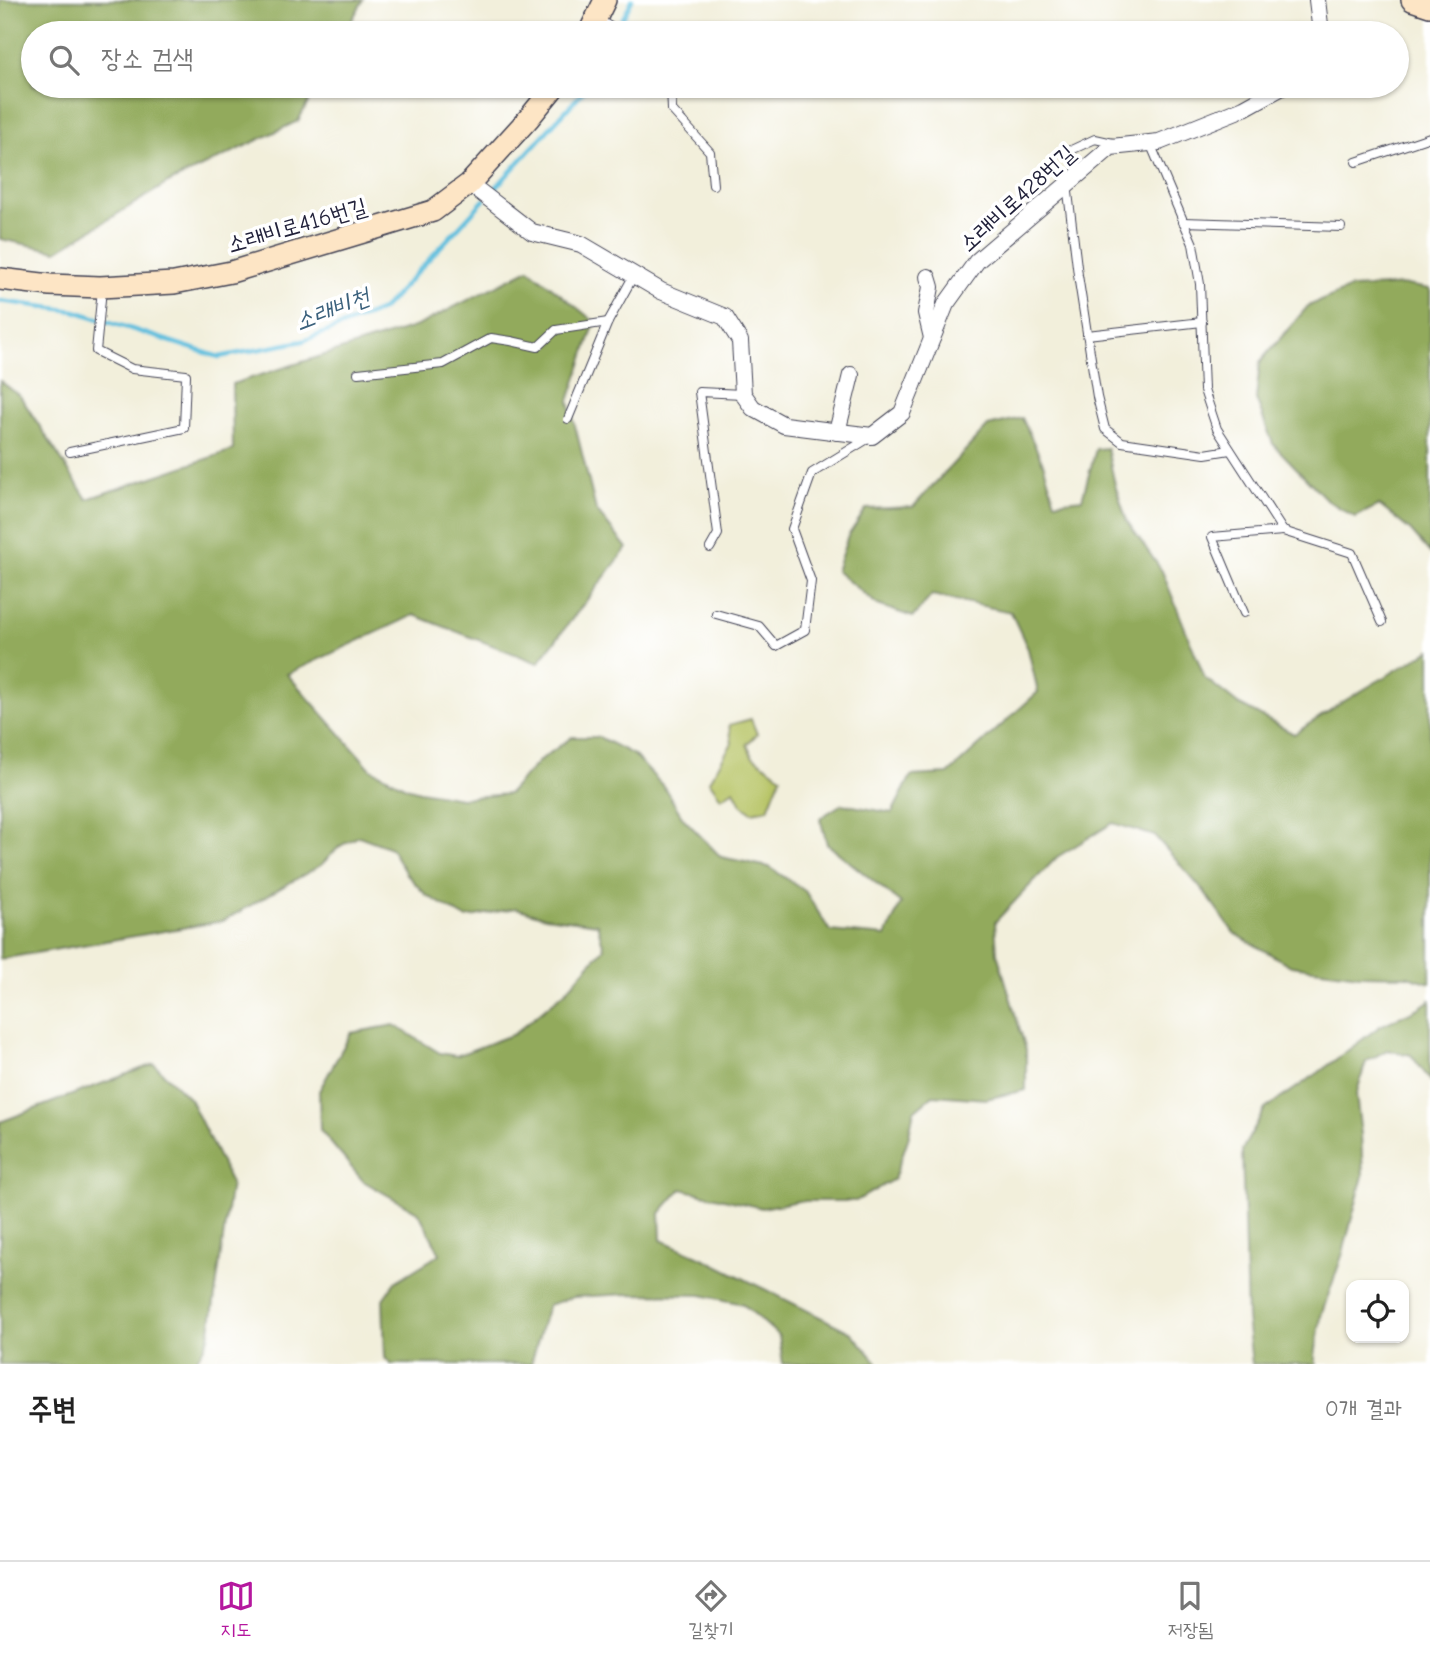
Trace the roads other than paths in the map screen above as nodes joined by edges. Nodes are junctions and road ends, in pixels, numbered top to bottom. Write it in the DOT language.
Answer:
graph roads {
  1 [pos="1317,0"];
  2 [pos="1412,0"];
  3 [pos="1430,6"];
  4 [pos="1320,21"];
  5 [pos="545,98"];
  6 [pos="672,98"];
  7 [pos="1262,98"];
  8 [pos="1430,137"];
  9 [pos="1150,143"];
  10 [pos="1124,146"];
  11 [pos="1067,152"];
  12 [pos="1356,162"];
  13 [pos="1067,184"];
  14 [pos="713,185"];
  15 [pos="474,188"];
  16 [pos="1184,222"];
  17 [pos="1341,227"];
  18 [pos="634,275"];
  19 [pos="928,276"];
  20 [pos="0,279"];
  21 [pos="101,295"];
  22 [pos="608,322"];
  23 [pos="1202,322"];
  24 [pos="1087,335"];
  25 [pos="932,338"];
  26 [pos="358,373"];
  27 [pos="851,375"];
  28 [pos="743,394"];
  29 [pos="568,419"];
  30 [pos="837,432"];
  31 [pos="872,436"];
  32 [pos="1230,450"];
  33 [pos="70,453"];
  34 [pos="1283,531"];
  35 [pos="709,548"];
  36 [pos="1244,613"];
  37 [pos="716,614"];
  38 [pos="1382,622"];
  1 -- 4 [label="street"];
  2 -- 3 [label="street"];
  5 -- 15 [label="street, 소래비로416번길"];
  6 -- 14 [label="lane"];
  7 -- 9 [label="street, 소래비로428번길"];
  8 -- 12 [label="lane"];
  9 -- 10 [label="street, 소래비로428번길"];
  9 -- 16 [label="lane"];
  10 -- 11 [label="lane"];
  10 -- 13 [label="street, 소래비로428번길"];
  13 -- 24 [label="lane"];
  13 -- 25 [label="street, 소래비로428번길"];
  15 -- 18 [label="street"];
  15 -- 21 [label="street, 소래비로416번길"];
  16 -- 17 [label="lane"];
  16 -- 23 [label="lane"];
  18 -- 22 [label="lane"];
  18 -- 28 [label="street"];
  19 -- 25 [label="street"];
  20 -- 21 [label="street, 소래비로416번길"];
  21 -- 33 [label="lane"];
  22 -- 26 [label="lane"];
  22 -- 29 [label="lane"];
  23 -- 24 [label="lane"];
  23 -- 32 [label="lane"];
  24 -- 32 [label="lane"];
  25 -- 31 [label="street, 소래비로428번길"];
  27 -- 30 [label="street"];
  28 -- 30 [label="street"];
  28 -- 35 [label="lane"];
  30 -- 31 [label="street"];
  31 -- 37 [label="lane"];
  32 -- 34 [label="lane"];
  34 -- 36 [label="lane"];
  34 -- 38 [label="lane"];
}
